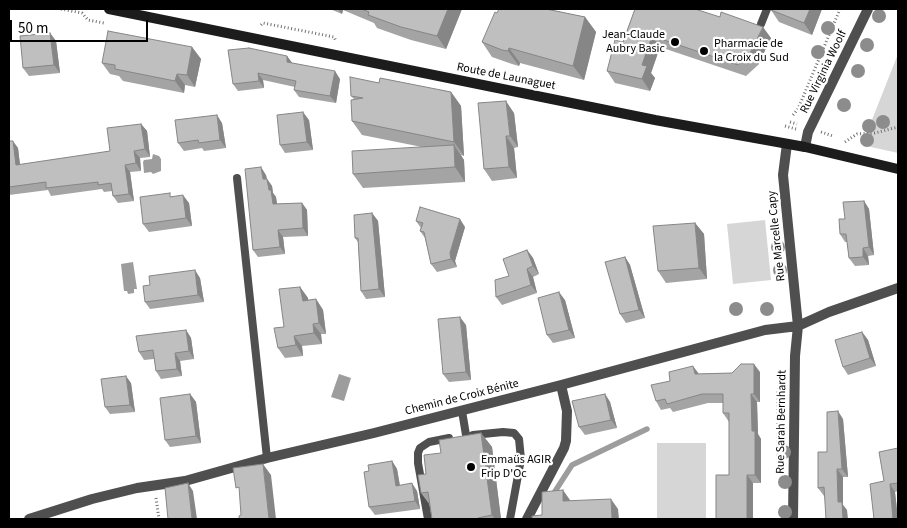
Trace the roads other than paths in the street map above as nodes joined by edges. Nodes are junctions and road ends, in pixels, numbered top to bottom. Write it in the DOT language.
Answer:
graph roads {
  1 [pos="109,9"];
  2 [pos="767,9"];
  3 [pos="868,9"];
  4 [pos="138,12"];
  5 [pos="762,24"];
  6 [pos="787,144"];
  7 [pos="805,148"];
  8 [pos="898,169"];
  9 [pos="237,178"];
  10 [pos="898,288"];
  11 [pos="798,326"];
  12 [pos="561,385"];
  13 [pos="462,411"];
  14 [pos="466,435"];
  15 [pos="267,458"];
  16 [pos="29,519"];
  17 [pos="428,519"];
  18 [pos="510,519"];
  19 [pos="527,519"];
  20 [pos="793,519"];
  1 -- 4 [label="main road, Route de Launaguet"];
  2 -- 5 [label="lane"];
  3 -- 7 [label="street, Rue Virginia Woolf"];
  4 -- 6 [label="main road, Route de Launaguet"];
  6 -- 7 [label="main road, Route de Launaguet"];
  6 -- 11 [label="street, Rue Marcelle Capy"];
  7 -- 8 [label="main road, Route de Launaguet"];
  9 -- 15 [label="lane"];
  10 -- 11 [label="street, Chemin de Croix Bénite"];
  11 -- 12 [label="street, Chemin de Croix Bénite"];
  11 -- 20 [label="street, Rue Sarah Bernhardt"];
  12 -- 13 [label="street, Chemin de Croix Bénite"];
  12 -- 19 [label="street"];
  13 -- 14 [label="lane"];
  13 -- 15 [label="street, Chemin de Croix Bénite"];
  14 -- 17 [label="lane"];
  14 -- 18 [label="lane"];
  15 -- 16 [label="street, Chemin de Croix Bénite"];
}
